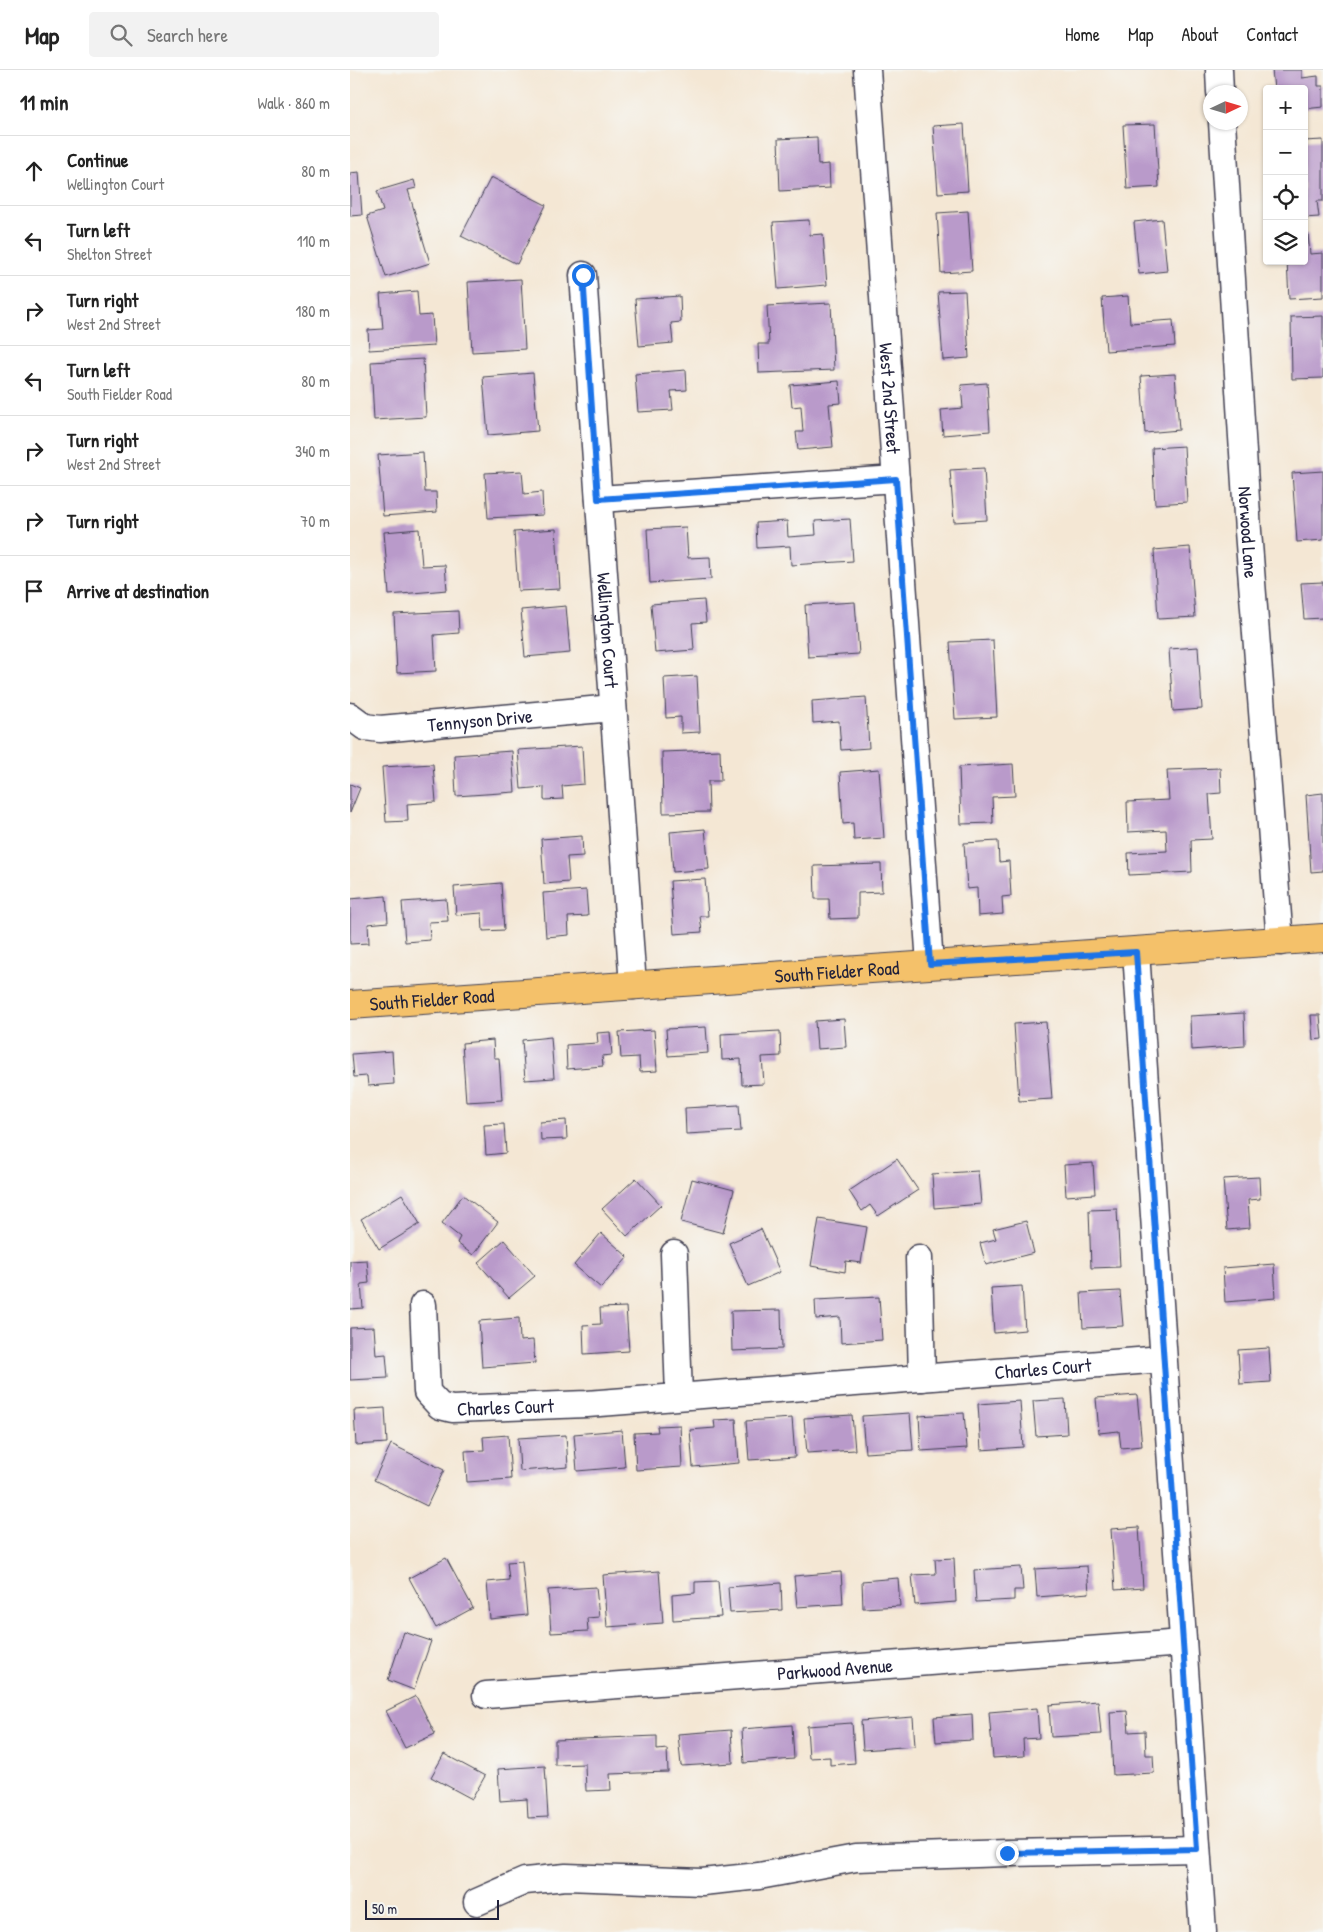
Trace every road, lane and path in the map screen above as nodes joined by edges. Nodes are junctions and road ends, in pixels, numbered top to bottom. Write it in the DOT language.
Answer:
graph roads {
  1 [pos="867,70"];
  2 [pos="1219,70"];
  3 [pos="1220,85"];
  4 [pos="1223,130"];
  5 [pos="583,275"];
  6 [pos="896,479"];
  7 [pos="598,499"];
  8 [pos="614,708"];
  9 [pos="350,716"];
  10 [pos="1323,938"];
  11 [pos="1280,942"];
  12 [pos="1136,952"];
  13 [pos="930,964"];
  14 [pos="633,986"];
  15 [pos="350,1005"];
  16 [pos="674,1254"];
  17 [pos="919,1258"];
  18 [pos="423,1305"];
  19 [pos="1163,1359"];
  20 [pos="922,1378"];
  21 [pos="679,1396"];
  22 [pos="1183,1643"];
  23 [pos="486,1695"];
  24 [pos="1197,1849"];
  25 [pos="477,1902"];
  26 [pos="1203,1932"];
  1 -- 6 [label="street, West 2nd Street"];
  2 -- 3 [label="street"];
  4 -- 11 [label="street, Norwood Lane"];
  5 -- 7 [label="street, Wellington Court"];
  6 -- 7 [label="street"];
  6 -- 13 [label="street, West 2nd Street"];
  7 -- 8 [label="street, Wellington Court"];
  8 -- 9 [label="street, Tennyson Drive"];
  8 -- 14 [label="street, Wellington Court"];
  10 -- 11 [label="main road, South Fielder Road"];
  11 -- 12 [label="main road, South Fielder Road"];
  12 -- 13 [label="main road, South Fielder Road"];
  12 -- 19 [label="street"];
  13 -- 14 [label="main road, South Fielder Road"];
  14 -- 15 [label="main road, South Fielder Road"];
  16 -- 21 [label="street"];
  17 -- 20 [label="street"];
  18 -- 21 [label="street, Charles Court"];
  19 -- 20 [label="street, Charles Court"];
  19 -- 22 [label="street"];
  20 -- 21 [label="street, Charles Court"];
  22 -- 23 [label="street, Parkwood Avenue"];
  22 -- 24 [label="street"];
  24 -- 25 [label="street"];
  24 -- 26 [label="street"];
}
